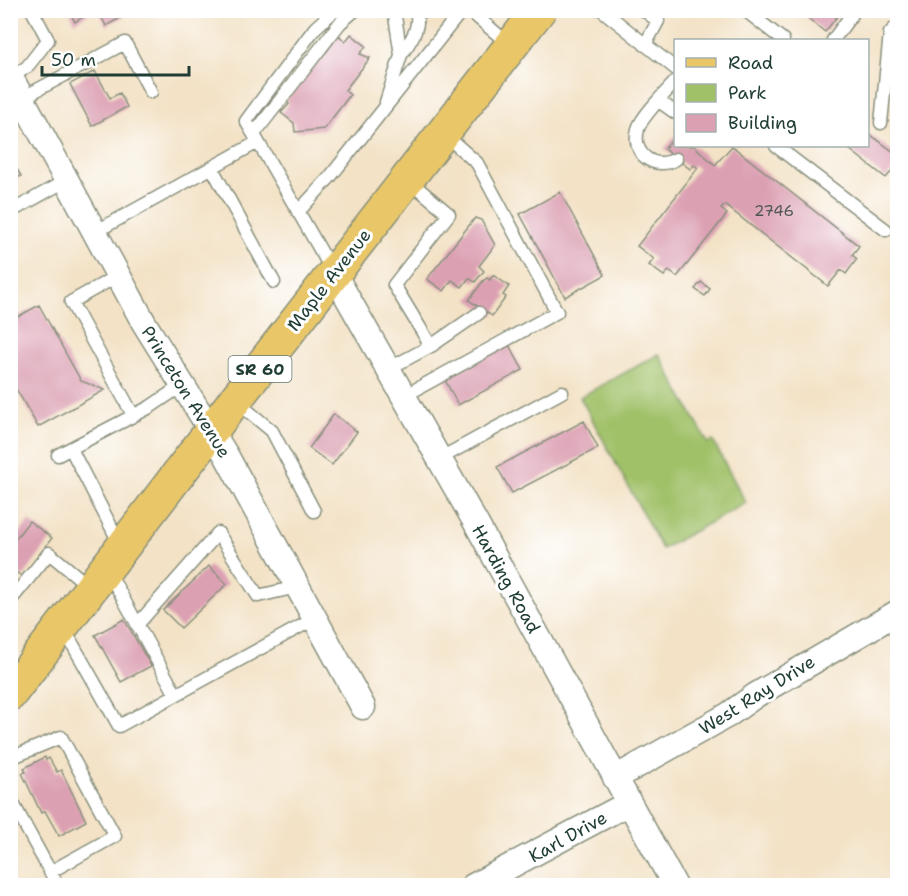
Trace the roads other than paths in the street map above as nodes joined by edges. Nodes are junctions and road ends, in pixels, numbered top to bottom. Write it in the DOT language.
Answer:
graph roads {
  1 [pos="32,10"];
  2 [pos="335,10"];
  3 [pos="355,10"];
  4 [pos="394,10"];
  5 [pos="416,10"];
  6 [pos="462,10"];
  7 [pos="469,10"];
  8 [pos="539,10"];
  9 [pos="602,10"];
  10 [pos="644,10"];
  11 [pos="745,10"];
  12 [pos="855,10"];
  13 [pos="897,25"];
  14 [pos="782,39"];
  15 [pos="834,39"];
  16 [pos="645,45"];
  17 [pos="512,46"];
  18 [pos="401,55"];
  19 [pos="674,68"];
  20 [pos="674,82"];
  21 [pos="15,87"];
  22 [pos="151,92"];
  23 [pos="659,101"];
  24 [pos="384,109"];
  25 [pos="674,113"];
  26 [pos="881,123"];
  27 [pos="443,133"];
  28 [pos="256,138"];
  29 [pos="777,147"];
  30 [pos="676,159"];
  31 [pos="212,168"];
  32 [pos="67,180"];
  33 [pos="407,180"];
  34 [pos="10,212"];
  35 [pos="298,212"];
  36 [pos="886,230"];
  37 [pos="95,232"];
  38 [pos="334,274"];
  39 [pos="119,275"];
  40 [pos="274,282"];
  41 [pos="479,313"];
  42 [pos="431,346"];
  43 [pos="388,369"];
  44 [pos="181,386"];
  45 [pos="562,392"];
  46 [pos="404,396"];
  47 [pos="235,400"];
  48 [pos="133,416"];
  49 [pos="211,432"];
  50 [pos="71,449"];
  51 [pos="58,455"];
  52 [pos="440,459"];
  53 [pos="314,512"];
  54 [pos="106,568"];
  55 [pos="297,587"];
  56 [pos="10,601"];
  57 [pos="897,612"];
  58 [pos="315,619"];
  59 [pos="137,625"];
  60 [pos="62,626"];
  61 [pos="175,693"];
  62 [pos="10,694"];
  63 [pos="363,707"];
  64 [pos="11,758"];
  65 [pos="615,778"];
  66 [pos="10,798"];
  67 [pos="629,803"];
  68 [pos="50,872"];
  69 [pos="58,885"];
  70 [pos="473,885"];
  71 [pos="675,885"];
  1 -- 21 [label="lane"];
  2 -- 28 [label="lane"];
  3 -- 28 [label="lane"];
  4 -- 18 [label="lane"];
  5 -- 18 [label="lane"];
  6 -- 24 [label="lane"];
  7 -- 17 [label="lane"];
  8 -- 17 [label="main road, Maple Avenue / SR 60"];
  9 -- 16 [label="lane"];
  10 -- 16 [label="lane"];
  11 -- 14 [label="lane"];
  12 -- 15 [label="lane"];
  13 -- 26 [label="lane"];
  16 -- 19 [label="lane"];
  17 -- 27 [label="main road, Maple Avenue / SR 60"];
  18 -- 24 [label="lane"];
  20 -- 23 [label="lane"];
  21 -- 22 [label="lane"];
  21 -- 32 [label="street, Princeton Avenue"];
  23 -- 25 [label="lane"];
  23 -- 30 [label="lane"];
  24 -- 35 [label="lane"];
  27 -- 33 [label="main road, Maple Avenue / SR 60"];
  27 -- 46 [label="lane"];
  28 -- 31 [label="lane"];
  28 -- 35 [label="lane"];
  29 -- 36 [label="lane"];
  31 -- 37 [label="lane"];
  31 -- 40 [label="lane"];
  32 -- 34 [label="lane"];
  32 -- 37 [label="street, Princeton Avenue"];
  33 -- 38 [label="main road, Maple Avenue / SR 60"];
  33 -- 42 [label="lane"];
  35 -- 38 [label="lane"];
  37 -- 39 [label="street, Princeton Avenue"];
  38 -- 43 [label="street, Harding Road"];
  38 -- 47 [label="main road, Maple Avenue / SR 60"];
  39 -- 44 [label="street, Princeton Avenue"];
  39 -- 48 [label="lane"];
  41 -- 42 [label="lane"];
  42 -- 43 [label="lane"];
  43 -- 46 [label="street, Harding Road"];
  44 -- 48 [label="lane"];
  44 -- 49 [label="street, Princeton Avenue"];
  45 -- 52 [label="lane"];
  46 -- 52 [label="street, Harding Road"];
  47 -- 49 [label="main road, Maple Avenue / SR 60"];
  47 -- 53 [label="lane"];
  48 -- 50 [label="lane"];
  49 -- 54 [label="main road, Maple Avenue / SR 60"];
  49 -- 55 [label="street, Princeton Avenue"];
  50 -- 51 [label="lane"];
  50 -- 54 [label="lane"];
  52 -- 65 [label="street, Harding Road"];
  54 -- 56 [label="lane"];
  54 -- 59 [label="lane"];
  54 -- 60 [label="main road, Maple Avenue / SR 60"];
  55 -- 58 [label="street, Princeton Avenue"];
  55 -- 59 [label="lane"];
  57 -- 65 [label="street, West Ray Drive"];
  58 -- 61 [label="lane"];
  58 -- 63 [label="street, Princeton Avenue"];
  59 -- 61 [label="lane"];
  60 -- 61 [label="lane"];
  60 -- 62 [label="main road, Maple Avenue / SR 60"];
  64 -- 68 [label="lane"];
  65 -- 67 [label="street, Harding Road"];
  66 -- 68 [label="lane"];
  67 -- 70 [label="street, Karl Drive"];
  67 -- 71 [label="street, Harding Road"];
  68 -- 69 [label="lane"];
}
